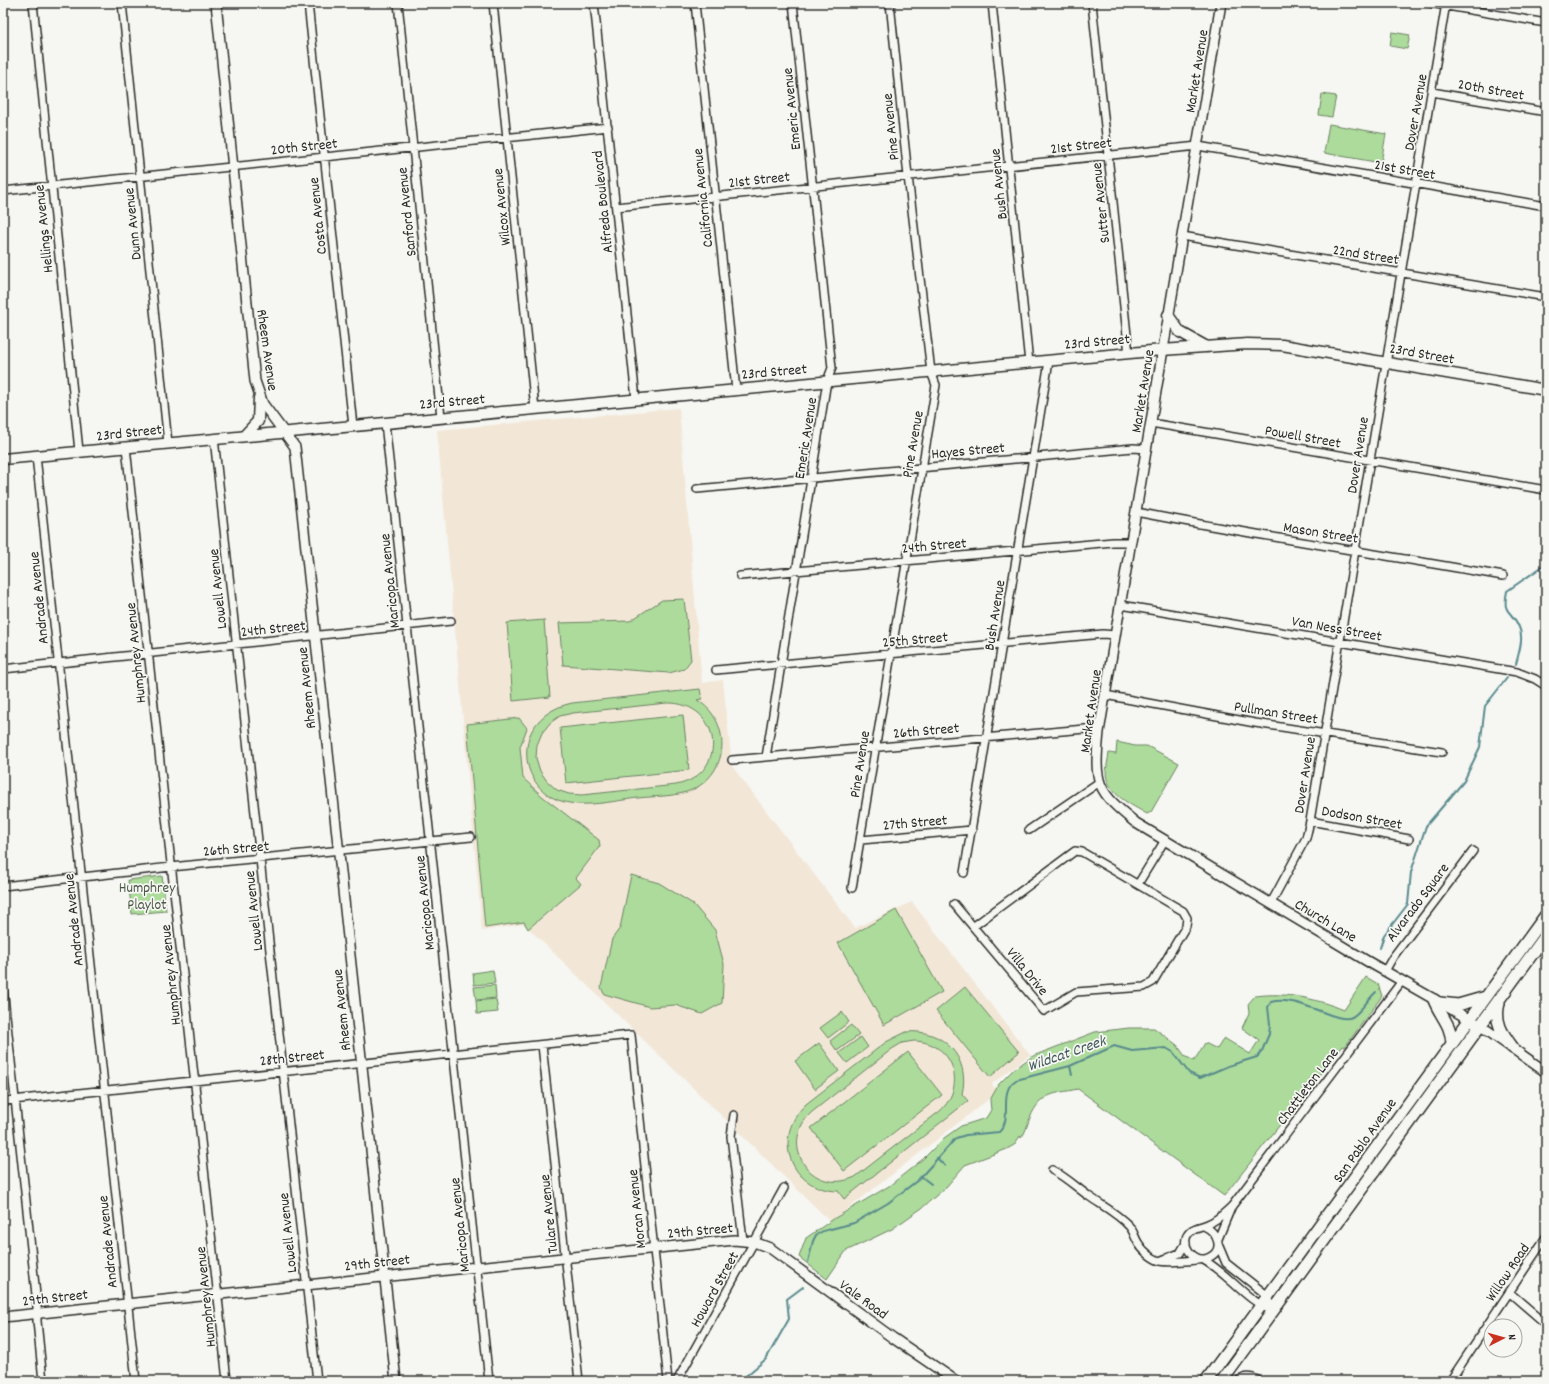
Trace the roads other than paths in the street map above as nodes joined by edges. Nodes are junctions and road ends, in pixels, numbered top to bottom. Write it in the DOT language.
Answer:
graph roads {
  1 [pos="33,3"];
  2 [pos="122,3"];
  3 [pos="216,3"];
  4 [pos="308,3"];
  5 [pos="398,3"];
  6 [pos="493,3"];
  7 [pos="594,3"];
  8 [pos="695,3"];
  9 [pos="793,3"];
  10 [pos="890,3"];
  11 [pos="992,3"];
  12 [pos="1092,3"];
  13 [pos="1221,3"];
  14 [pos="1430,3"];
  15 [pos="1446,4"];
  16 [pos="1546,23"];
  17 [pos="1432,92"];
  18 [pos="1546,112"];
  19 [pos="608,126"];
  20 [pos="507,137"];
  21 [pos="1198,146"];
  22 [pos="413,148"];
  23 [pos="1108,155"];
  24 [pos="324,157"];
  25 [pos="233,166"];
  26 [pos="1009,166"];
  27 [pos="140,176"];
  28 [pos="908,176"];
  29 [pos="1416,185"];
  30 [pos="52,186"];
  31 [pos="813,186"];
  32 [pos="3,191"];
  33 [pos="715,197"];
  34 [pos="616,206"];
  35 [pos="1546,206"];
  36 [pos="1182,236"];
  37 [pos="1400,272"];
  38 [pos="1546,297"];
  39 [pos="1168,315"];
  40 [pos="1207,347"];
  41 [pos="1162,350"];
  42 [pos="1129,354"];
  43 [pos="1049,361"];
  44 [pos="1386,362"];
  45 [pos="1029,363"];
  46 [pos="931,372"];
  47 [pos="827,382"];
  48 [pos="736,390"];
  49 [pos="1546,390"];
  50 [pos="260,398"];
  51 [pos="636,399"];
  52 [pos="535,409"];
  53 [pos="441,417"];
  54 [pos="385,423"];
  55 [pos="1151,423"];
  56 [pos="353,426"];
  57 [pos="283,432"];
  58 [pos="245,435"];
  59 [pos="214,438"];
  60 [pos="168,443"];
  61 [pos="126,447"];
  62 [pos="1147,448"];
  63 [pos="79,452"];
  64 [pos="36,456"];
  65 [pos="1033,457"];
  66 [pos="3,459"];
  67 [pos="1369,460"];
  68 [pos="922,468"];
  69 [pos="811,478"];
  70 [pos="697,489"];
  71 [pos="1546,490"];
  72 [pos="1136,512"];
  73 [pos="1131,542"];
  74 [pos="1354,550"];
  75 [pos="1018,551"];
  76 [pos="906,561"];
  77 [pos="796,571"];
  78 [pos="740,576"];
  79 [pos="1503,576"];
  80 [pos="1121,604"];
  81 [pos="451,621"];
  82 [pos="407,626"];
  83 [pos="1115,635"];
  84 [pos="315,637"];
  85 [pos="1339,642"];
  86 [pos="1002,644"];
  87 [pos="236,645"];
  88 [pos="148,653"];
  89 [pos="890,654"];
  90 [pos="58,663"];
  91 [pos="781,664"];
  92 [pos="3,669"];
  93 [pos="716,670"];
  94 [pos="1546,686"];
  95 [pos="1106,695"];
  96 [pos="1099,732"];
  97 [pos="1324,733"];
  98 [pos="987,737"];
  99 [pos="874,747"];
  100 [pos="1442,752"];
  101 [pos="766,757"];
  102 [pos="732,760"];
  103 [pos="1098,783"];
  104 [pos="1310,821"];
  105 [pos="972,830"];
  106 [pos="1029,830"];
  107 [pos="471,837"];
  108 [pos="1410,839"];
  109 [pos="861,840"];
  110 [pos="1165,840"];
  111 [pos="430,841"];
  112 [pos="1473,851"];
  113 [pos="338,852"];
  114 [pos="261,858"];
  115 [pos="171,867"];
  116 [pos="964,873"];
  117 [pos="81,877"];
  118 [pos="1138,884"];
  119 [pos="3,886"];
  120 [pos="852,888"];
  121 [pos="1271,903"];
  122 [pos="954,904"];
  123 [pos="1546,915"];
  124 [pos="974,926"];
  125 [pos="1546,935"];
  126 [pos="1527,961"];
  127 [pos="1385,972"];
  128 [pos="1402,981"];
  129 [pos="3,987"];
  130 [pos="1486,997"];
  131 [pos="1500,1000"];
  132 [pos="1437,1001"];
  133 [pos="1470,1019"];
  134 [pos="1481,1026"];
  135 [pos="631,1035"];
  136 [pos="1452,1043"];
  137 [pos="542,1044"];
  138 [pos="1513,1048"];
  139 [pos="453,1053"];
  140 [pos="361,1063"];
  141 [pos="284,1071"];
  142 [pos="1546,1072"];
  143 [pos="195,1080"];
  144 [pos="104,1091"];
  145 [pos="16,1100"];
  146 [pos="3,1101"];
  147 [pos="1406,1107"];
  148 [pos="734,1115"];
  149 [pos="1390,1150"];
  150 [pos="1052,1170"];
  151 [pos="784,1188"];
  152 [pos="1232,1206"];
  153 [pos="1204,1226"];
  154 [pos="1546,1237"];
  155 [pos="743,1241"];
  156 [pos="1218,1241"];
  157 [pos="754,1242"];
  158 [pos="1186,1242"];
  159 [pos="654,1248"];
  160 [pos="566,1257"];
  161 [pos="1201,1259"];
  162 [pos="1160,1261"];
  163 [pos="476,1266"];
  164 [pos="384,1275"];
  165 [pos="306,1284"];
  166 [pos="1509,1292"];
  167 [pos="218,1294"];
  168 [pos="1268,1296"];
  169 [pos="127,1304"];
  170 [pos="1261,1306"];
  171 [pos="1274,1311"];
  172 [pos="37,1314"];
  173 [pos="3,1317"];
  174 [pos="1546,1324"];
  175 [pos="43,1381"];
  176 [pos="136,1381"];
  177 [pos="227,1381"];
  178 [pos="317,1381"];
  179 [pos="396,1381"];
  180 [pos="489,1381"];
  181 [pos="579,1381"];
  182 [pos="668,1381"];
  183 [pos="677,1381"];
  184 [pos="956,1381"];
  185 [pos="1206,1381"];
  186 [pos="1222,1381"];
  187 [pos="1238,1381"];
  188 [pos="1259,1381"];
  189 [pos="1450,1381"];
  1 -- 30 [label="street, Hellings Avenue"];
  2 -- 27 [label="street, Dunn Avenue"];
  3 -- 25 [label="street, Rheem Avenue"];
  4 -- 24 [label="street, Costa Avenue"];
  5 -- 22 [label="street, Sanford Avenue"];
  6 -- 20 [label="street, Wilcox Avenue"];
  7 -- 19 [label="street, Alfreda Boulevard"];
  8 -- 33 [label="street, California Avenue"];
  9 -- 31 [label="street, Emeric Avenue"];
  10 -- 28 [label="street, Pine Avenue"];
  11 -- 26 [label="street, Bush Avenue"];
  12 -- 23 [label="street, Sutter Avenue"];
  13 -- 21 [label="street, Market Avenue"];
  14 -- 15 [label="street"];
  15 -- 16 [label="street"];
  15 -- 17 [label="street, Dover Avenue"];
  17 -- 18 [label="street, 20th Street"];
  17 -- 29 [label="street, Dover Avenue"];
  19 -- 20 [label="street, 20th Street"];
  19 -- 34 [label="street, Alfreda Boulevard"];
  20 -- 22 [label="street, 20th Street"];
  20 -- 52 [label="street, Wilcox Avenue"];
  21 -- 23 [label="street, 21st Street"];
  21 -- 29 [label="street, 21st Street"];
  21 -- 36 [label="street, Market Avenue"];
  22 -- 24 [label="street, 20th Street"];
  22 -- 53 [label="street, Sanford Avenue"];
  23 -- 26 [label="street, 21st Street"];
  23 -- 42 [label="street, Sutter Avenue"];
  24 -- 25 [label="street, 20th Street"];
  24 -- 56 [label="street, Costa Avenue"];
  25 -- 27 [label="street, 20th Street"];
  25 -- 50 [label="street, Rheem Avenue"];
  26 -- 28 [label="street, 21st Street"];
  26 -- 45 [label="street, Bush Avenue"];
  27 -- 30 [label="street, 20th Street"];
  27 -- 60 [label="street, Dunn Avenue"];
  28 -- 31 [label="street, 21st Street"];
  28 -- 46 [label="street, Pine Avenue"];
  29 -- 35 [label="street, 21st Street"];
  29 -- 37 [label="street, Dover Avenue"];
  30 -- 32 [label="street, 20th Street"];
  30 -- 63 [label="street, Hellings Avenue"];
  31 -- 33 [label="street, 21st Street"];
  31 -- 47 [label="street, Emeric Avenue"];
  33 -- 34 [label="street, 21st Street"];
  33 -- 48 [label="street, California Avenue"];
  34 -- 51 [label="street, Alfreda Boulevard"];
  36 -- 37 [label="street, 22nd Street"];
  36 -- 39 [label="street, Market Avenue"];
  37 -- 38 [label="street, 22nd Street"];
  37 -- 44 [label="street, Dover Avenue"];
  39 -- 40 [label="main road"];
  39 -- 41 [label="street, Market Avenue"];
  40 -- 41 [label="main road, 23rd Street"];
  40 -- 44 [label="main road, 23rd Street"];
  41 -- 42 [label="main road, 23rd Street"];
  41 -- 55 [label="street, Market Avenue"];
  42 -- 43 [label="main road, 23rd Street"];
  43 -- 45 [label="main road, 23rd Street"];
  43 -- 65 [label="street, Bush Avenue"];
  44 -- 49 [label="main road, 23rd Street"];
  44 -- 67 [label="street, Dover Avenue"];
  45 -- 46 [label="main road, 23rd Street"];
  46 -- 47 [label="main road, 23rd Street"];
  46 -- 68 [label="street, Pine Avenue"];
  47 -- 48 [label="main road, 23rd Street"];
  47 -- 69 [label="street, Emeric Avenue"];
  48 -- 51 [label="main road, 23rd Street"];
  50 -- 57 [label="street, Rheem Avenue"];
  50 -- 58 [label="main road"];
  51 -- 52 [label="main road, 23rd Street"];
  52 -- 53 [label="main road, 23rd Street"];
  53 -- 54 [label="main road, 23rd Street"];
  54 -- 56 [label="main road, 23rd Street"];
  54 -- 82 [label="street, Maricopa Avenue"];
  55 -- 62 [label="street, Market Avenue"];
  55 -- 67 [label="street, Powell Street"];
  56 -- 57 [label="main road, 23rd Street"];
  57 -- 58 [label="main road, 23rd Street"];
  57 -- 84 [label="street, Rheem Avenue"];
  58 -- 59 [label="main road, 23rd Street"];
  59 -- 60 [label="main road, 23rd Street"];
  59 -- 87 [label="street, Lowell Avenue"];
  60 -- 61 [label="main road, 23rd Street"];
  61 -- 63 [label="main road, 23rd Street"];
  61 -- 88 [label="street, Humphrey Avenue"];
  62 -- 65 [label="street, Hayes Street"];
  62 -- 72 [label="street, Market Avenue"];
  63 -- 64 [label="main road, 23rd Street"];
  64 -- 66 [label="main road, 23rd Street"];
  64 -- 90 [label="street, Andrade Avenue"];
  65 -- 68 [label="street, Hayes Street"];
  65 -- 75 [label="street, Bush Avenue"];
  67 -- 71 [label="street, Powell Street"];
  67 -- 74 [label="street, Dover Avenue"];
  68 -- 69 [label="street, Hayes Street"];
  68 -- 76 [label="street, Pine Avenue"];
  69 -- 70 [label="street, Hayes Street"];
  69 -- 77 [label="street, Emeric Avenue"];
  72 -- 73 [label="street, Market Avenue"];
  72 -- 74 [label="street, Mason Street"];
  73 -- 75 [label="street, 24th Street"];
  73 -- 80 [label="street, Market Avenue"];
  74 -- 79 [label="street, Mason Street"];
  74 -- 85 [label="street, Dover Avenue"];
  75 -- 76 [label="street, 24th Street"];
  75 -- 86 [label="street, Bush Avenue"];
  76 -- 77 [label="street, 24th Street"];
  76 -- 89 [label="street, Pine Avenue"];
  77 -- 78 [label="street, 24th Street"];
  77 -- 91 [label="street, Emeric Avenue"];
  80 -- 83 [label="street, Market Avenue"];
  80 -- 85 [label="street, Van Ness Street"];
  81 -- 82 [label="street, 24th Street"];
  82 -- 84 [label="street, 24th Street"];
  82 -- 111 [label="street, Maricopa Avenue"];
  83 -- 86 [label="street, 25th Street"];
  83 -- 95 [label="street, Market Avenue"];
  84 -- 87 [label="street, 24th Street"];
  84 -- 113 [label="street, Rheem Avenue"];
  85 -- 94 [label="street, Van Ness Street"];
  85 -- 97 [label="street, Dover Avenue"];
  86 -- 89 [label="street, 25th Street"];
  86 -- 98 [label="street, Bush Avenue"];
  87 -- 88 [label="street, 24th Street"];
  87 -- 114 [label="street, Lowell Avenue"];
  88 -- 90 [label="street, 24th Street"];
  88 -- 115 [label="street, Humphrey Avenue"];
  89 -- 91 [label="street, 25th Street"];
  89 -- 99 [label="street, Pine Avenue"];
  90 -- 92 [label="street, 24th Street"];
  90 -- 117 [label="street, Andrade Avenue"];
  91 -- 93 [label="street, 25th Street"];
  91 -- 101 [label="street, Emeric Avenue"];
  95 -- 96 [label="street, Market Avenue"];
  95 -- 97 [label="street, Pullman Street"];
  96 -- 98 [label="street, 26th Street"];
  96 -- 103 [label="street, Market Avenue"];
  97 -- 100 [label="street, Pullman Street"];
  97 -- 104 [label="street, Dover Avenue"];
  98 -- 99 [label="street, 26th Street"];
  98 -- 105 [label="street, Bush Avenue"];
  99 -- 101 [label="street, 26th Street"];
  99 -- 109 [label="street, Pine Avenue"];
  101 -- 102 [label="street, 26th Street"];
  103 -- 106 [label="street"];
  103 -- 110 [label="street, Church Lane"];
  104 -- 108 [label="street, Dodson Street"];
  104 -- 121 [label="street, Dover Avenue"];
  105 -- 109 [label="street, 27th Street"];
  105 -- 116 [label="street, Bush Avenue"];
  107 -- 111 [label="street, 26th Street"];
  109 -- 120 [label="street, Pine Avenue"];
  110 -- 118 [label="street"];
  110 -- 121 [label="street, Church Lane"];
  111 -- 113 [label="street, 26th Street"];
  111 -- 139 [label="street, Maricopa Avenue"];
  112 -- 127 [label="street, Alvarado Square"];
  113 -- 114 [label="street, 26th Street"];
  113 -- 140 [label="street, Rheem Avenue"];
  114 -- 115 [label="street, 26th Street"];
  114 -- 141 [label="street, Lowell Avenue"];
  115 -- 117 [label="street, 26th Street"];
  115 -- 143 [label="street, Humphrey Avenue"];
  117 -- 119 [label="street, 26th Street"];
  117 -- 144 [label="street, Andrade Avenue"];
  118 -- 124 [label="street, Villa Drive"];
  118 -- 124 [label="street, Villa Drive"];
  121 -- 127 [label="street, Church Lane"];
  122 -- 124 [label="street"];
  123 -- 126 [label="main road"];
  123 -- 130 [label="main road, San Pablo Avenue"];
  125 -- 126 [label="main road, San Pablo Avenue"];
  126 -- 131 [label="main road, San Pablo Avenue"];
  127 -- 128 [label="street, Church Lane"];
  128 -- 132 [label="street, Church Lane"];
  128 -- 152 [label="street, Chattleton Lane"];
  129 -- 145 [label="street"];
  130 -- 132 [label="main road"];
  130 -- 133 [label="main road, San Pablo Avenue"];
  131 -- 134 [label="main road, San Pablo Avenue"];
  131 -- 138 [label="main road"];
  132 -- 133 [label="street, Church Lane"];
  132 -- 136 [label="main road"];
  133 -- 134 [label="street, Church Lane"];
  133 -- 136 [label="main road, San Pablo Avenue"];
  134 -- 138 [label="street, Church Lane"];
  134 -- 149 [label="main road, San Pablo Avenue"];
  135 -- 137 [label="street, 28th Street"];
  135 -- 159 [label="street, Moran Avenue"];
  136 -- 147 [label="main road, San Pablo Avenue"];
  137 -- 139 [label="street, 28th Street"];
  137 -- 160 [label="street, Tulare Avenue"];
  138 -- 142 [label="street, Church Lane"];
  139 -- 140 [label="street, 28th Street"];
  139 -- 163 [label="street, Maricopa Avenue"];
  140 -- 141 [label="street, 28th Street"];
  140 -- 164 [label="street, Rheem Avenue"];
  141 -- 143 [label="street, 28th Street"];
  141 -- 165 [label="street, Lowell Avenue"];
  143 -- 144 [label="street, 28th Street"];
  143 -- 167 [label="street, Humphrey Avenue"];
  144 -- 145 [label="street, 28th Street"];
  144 -- 169 [label="street, Andrade Avenue"];
  145 -- 146 [label="street, 28th Street"];
  145 -- 172 [label="street"];
  147 -- 149 [label="main road"];
  147 -- 168 [label="main road, San Pablo Avenue"];
  148 -- 155 [label="street"];
  149 -- 171 [label="main road, San Pablo Avenue"];
  150 -- 162 [label="street"];
  151 -- 157 [label="street, Howard Street"];
  152 -- 153 [label="street, Chattleton Lane"];
  152 -- 156 [label="street, Chattleton Lane"];
  153 -- 156 [label="street"];
  153 -- 158 [label="street"];
  154 -- 166 [label="street, Willow Road"];
  155 -- 157 [label="street, 29th Street"];
  155 -- 159 [label="street, 29th Street"];
  156 -- 161 [label="street"];
  156 -- 168 [label="street"];
  157 -- 183 [label="street, Howard Street"];
  157 -- 184 [label="street, Vale Road"];
  158 -- 161 [label="street"];
  158 -- 162 [label="street"];
  159 -- 160 [label="street, 29th Street"];
  159 -- 182 [label="street, Moran Avenue"];
  160 -- 163 [label="street, 29th Street"];
  160 -- 181 [label="street, Tulare Avenue"];
  161 -- 162 [label="street"];
  161 -- 170 [label="street"];
  163 -- 164 [label="street, 29th Street"];
  163 -- 180 [label="street, Maricopa Avenue"];
  164 -- 165 [label="street, 29th Street"];
  164 -- 179 [label="street, Rheem Avenue"];
  165 -- 167 [label="street, 29th Street"];
  165 -- 178 [label="street, Lowell Avenue"];
  166 -- 174 [label="street"];
  166 -- 189 [label="street, Willow Road"];
  167 -- 169 [label="street, 29th Street"];
  167 -- 177 [label="street, Humphrey Avenue"];
  168 -- 170 [label="main road, San Pablo Avenue"];
  168 -- 171 [label="street"];
  169 -- 172 [label="street, 29th Street"];
  169 -- 176 [label="street, Andrade Avenue"];
  170 -- 171 [label="street"];
  170 -- 185 [label="main road, San Pablo Avenue"];
  171 -- 186 [label="main road, San Pablo Avenue"];
  172 -- 173 [label="street, 29th Street"];
  172 -- 175 [label="street"];
  187 -- 188 [label="street"];
}
